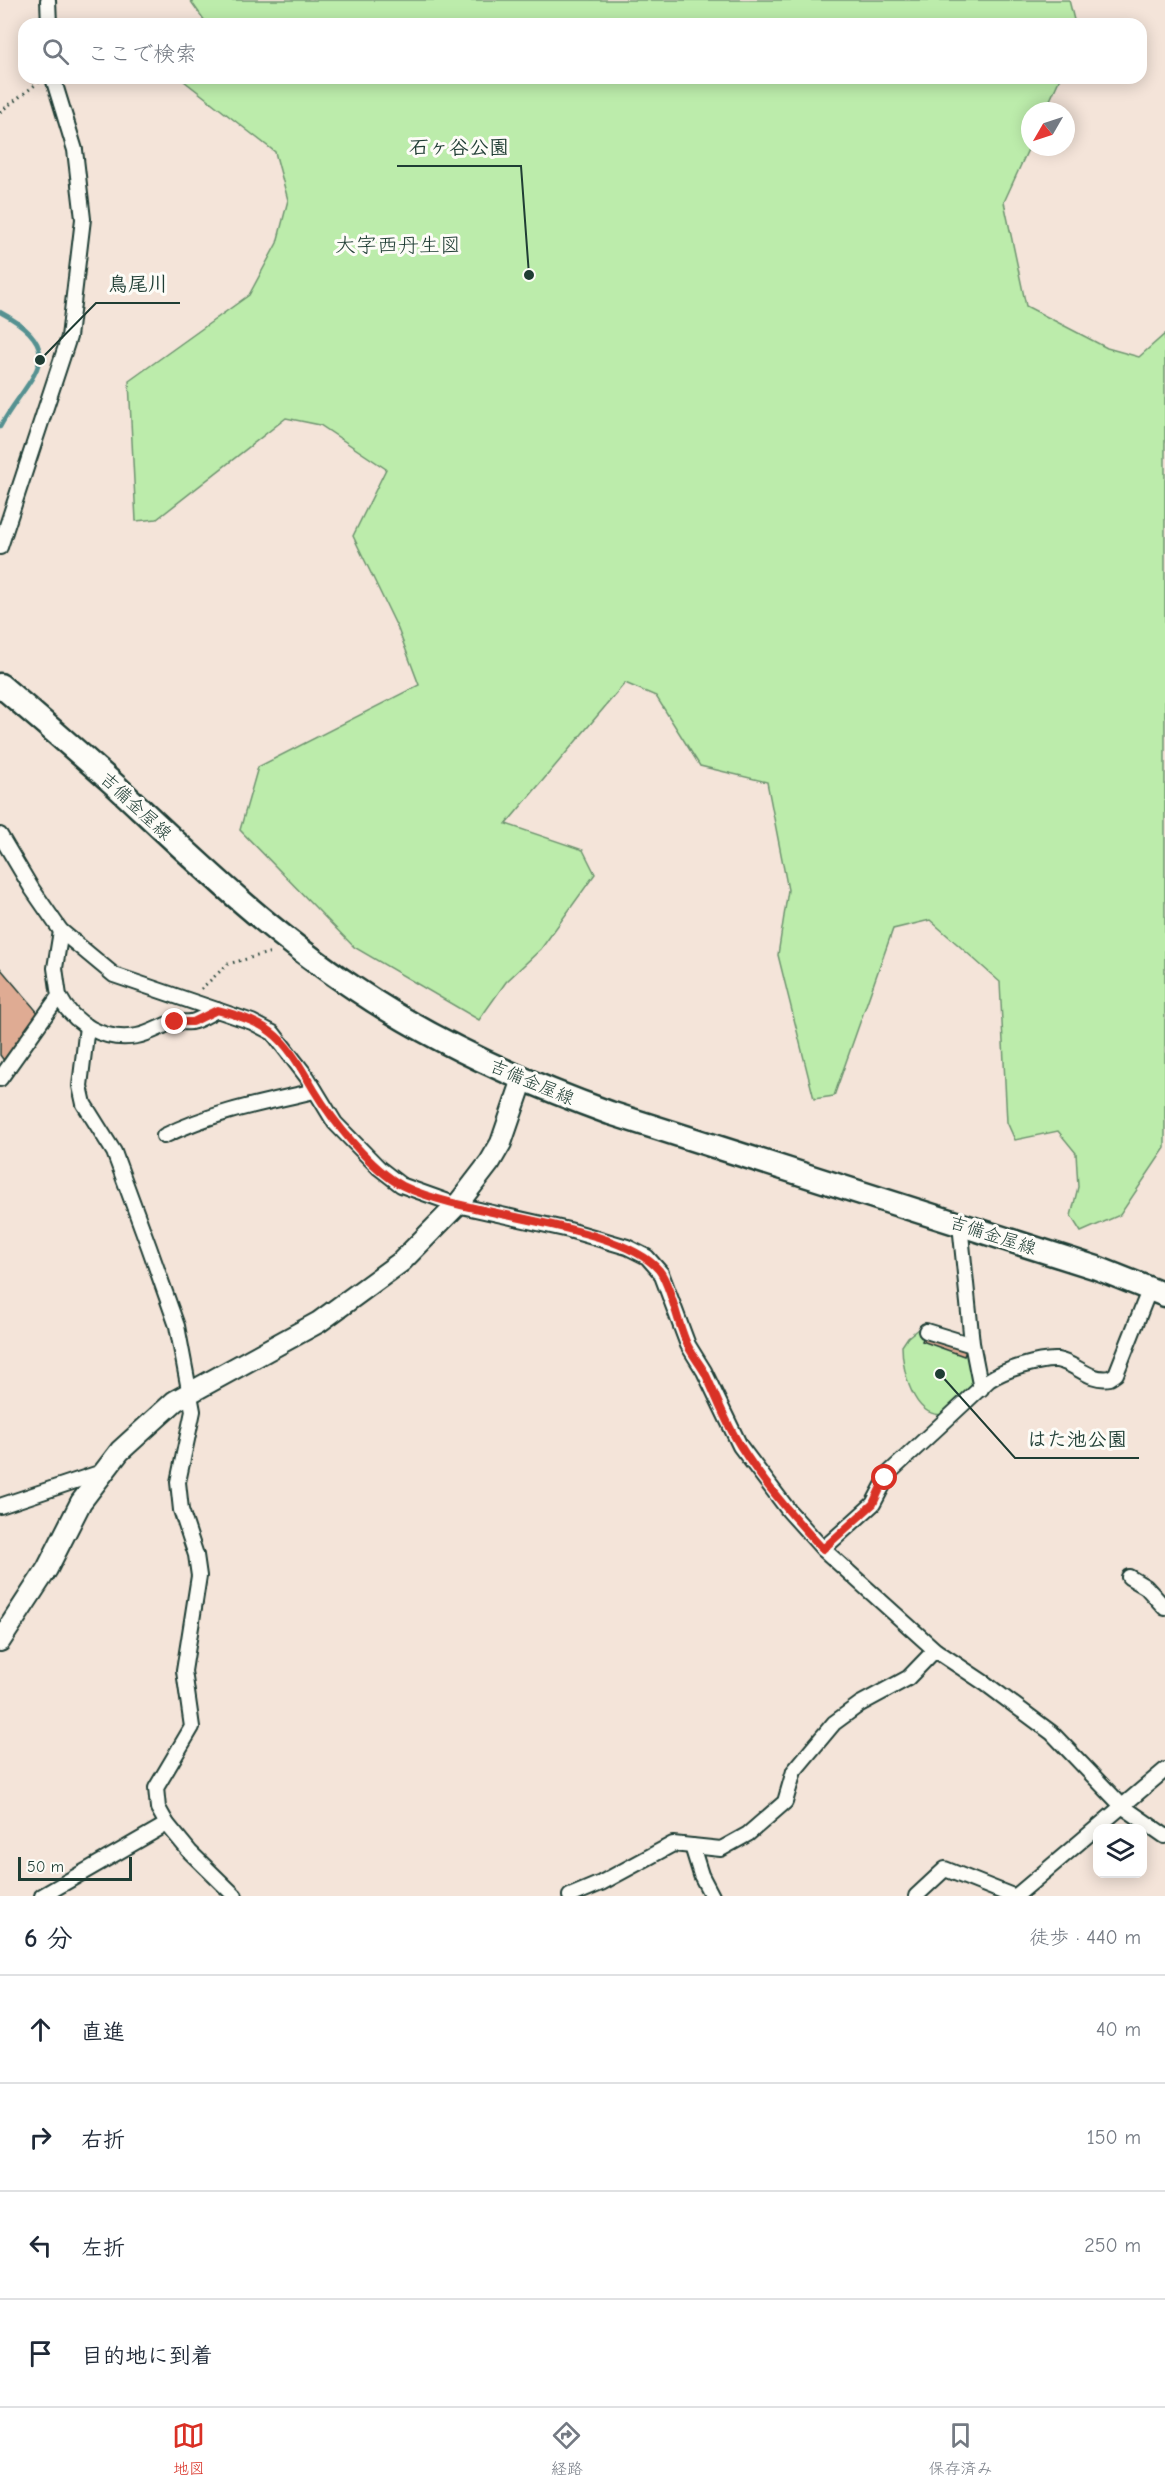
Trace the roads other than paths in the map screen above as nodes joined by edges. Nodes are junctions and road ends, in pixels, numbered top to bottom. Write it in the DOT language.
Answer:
graph roads {
  1 [pos="48,0"];
  2 [pos="49,18"];
  3 [pos="55,84"];
  4 [pos="0,547"];
  5 [pos="0,685"];
  6 [pos="0,835"];
  7 [pos="7,859"];
  8 [pos="61,931"];
  9 [pos="59,996"];
  10 [pos="217,1010"];
  11 [pos="87,1026"];
  12 [pos="0,1079"];
  13 [pos="523,1079"];
  14 [pos="315,1091"];
  15 [pos="164,1136"];
  16 [pos="458,1205"];
  17 [pos="960,1224"];
  18 [pos="1157,1291"];
  19 [pos="926,1331"];
  20 [pos="972,1345"];
  21 [pos="981,1389"];
  22 [pos="189,1392"];
  23 [pos="105,1471"];
  24 [pos="0,1506"];
  25 [pos="823,1549"];
  26 [pos="1130,1576"];
  27 [pos="1165,1608"];
  28 [pos="0,1641"];
  29 [pos="935,1650"];
  30 [pos="1165,1770"];
  31 [pos="1122,1806"];
  32 [pos="167,1824"];
  33 [pos="1165,1836"];
  34 [pos="692,1846"];
  35 [pos="42,1896"];
  36 [pos="236,1896"];
  37 [pos="570,1896"];
  38 [pos="712,1896"];
  39 [pos="916,1896"];
  40 [pos="1015,1896"];
  1 -- 2 [label="street"];
  3 -- 4 [label="street"];
  5 -- 13 [label="main road, 吉備金屋線"];
  6 -- 7 [label="street"];
  7 -- 8 [label="street"];
  8 -- 9 [label="street"];
  8 -- 10 [label="street"];
  9 -- 11 [label="street"];
  9 -- 12 [label="street"];
  10 -- 11 [label="street"];
  10 -- 14 [label="street"];
  11 -- 22 [label="street"];
  13 -- 16 [label="street"];
  13 -- 17 [label="main road, 吉備金屋線"];
  14 -- 15 [label="street"];
  14 -- 16 [label="street"];
  16 -- 22 [label="street"];
  16 -- 25 [label="street"];
  17 -- 18 [label="main road, 吉備金屋線"];
  17 -- 20 [label="street"];
  18 -- 21 [label="street"];
  19 -- 20 [label="street"];
  20 -- 21 [label="street"];
  21 -- 25 [label="street"];
  22 -- 23 [label="street"];
  22 -- 32 [label="street"];
  23 -- 24 [label="street"];
  23 -- 28 [label="street"];
  25 -- 29 [label="street"];
  26 -- 27 [label="street"];
  29 -- 31 [label="street"];
  29 -- 34 [label="street"];
  30 -- 31 [label="street"];
  31 -- 33 [label="street"];
  31 -- 40 [label="street"];
  32 -- 35 [label="street"];
  32 -- 36 [label="street"];
  34 -- 37 [label="street"];
  34 -- 38 [label="street"];
  39 -- 40 [label="street"];
}
